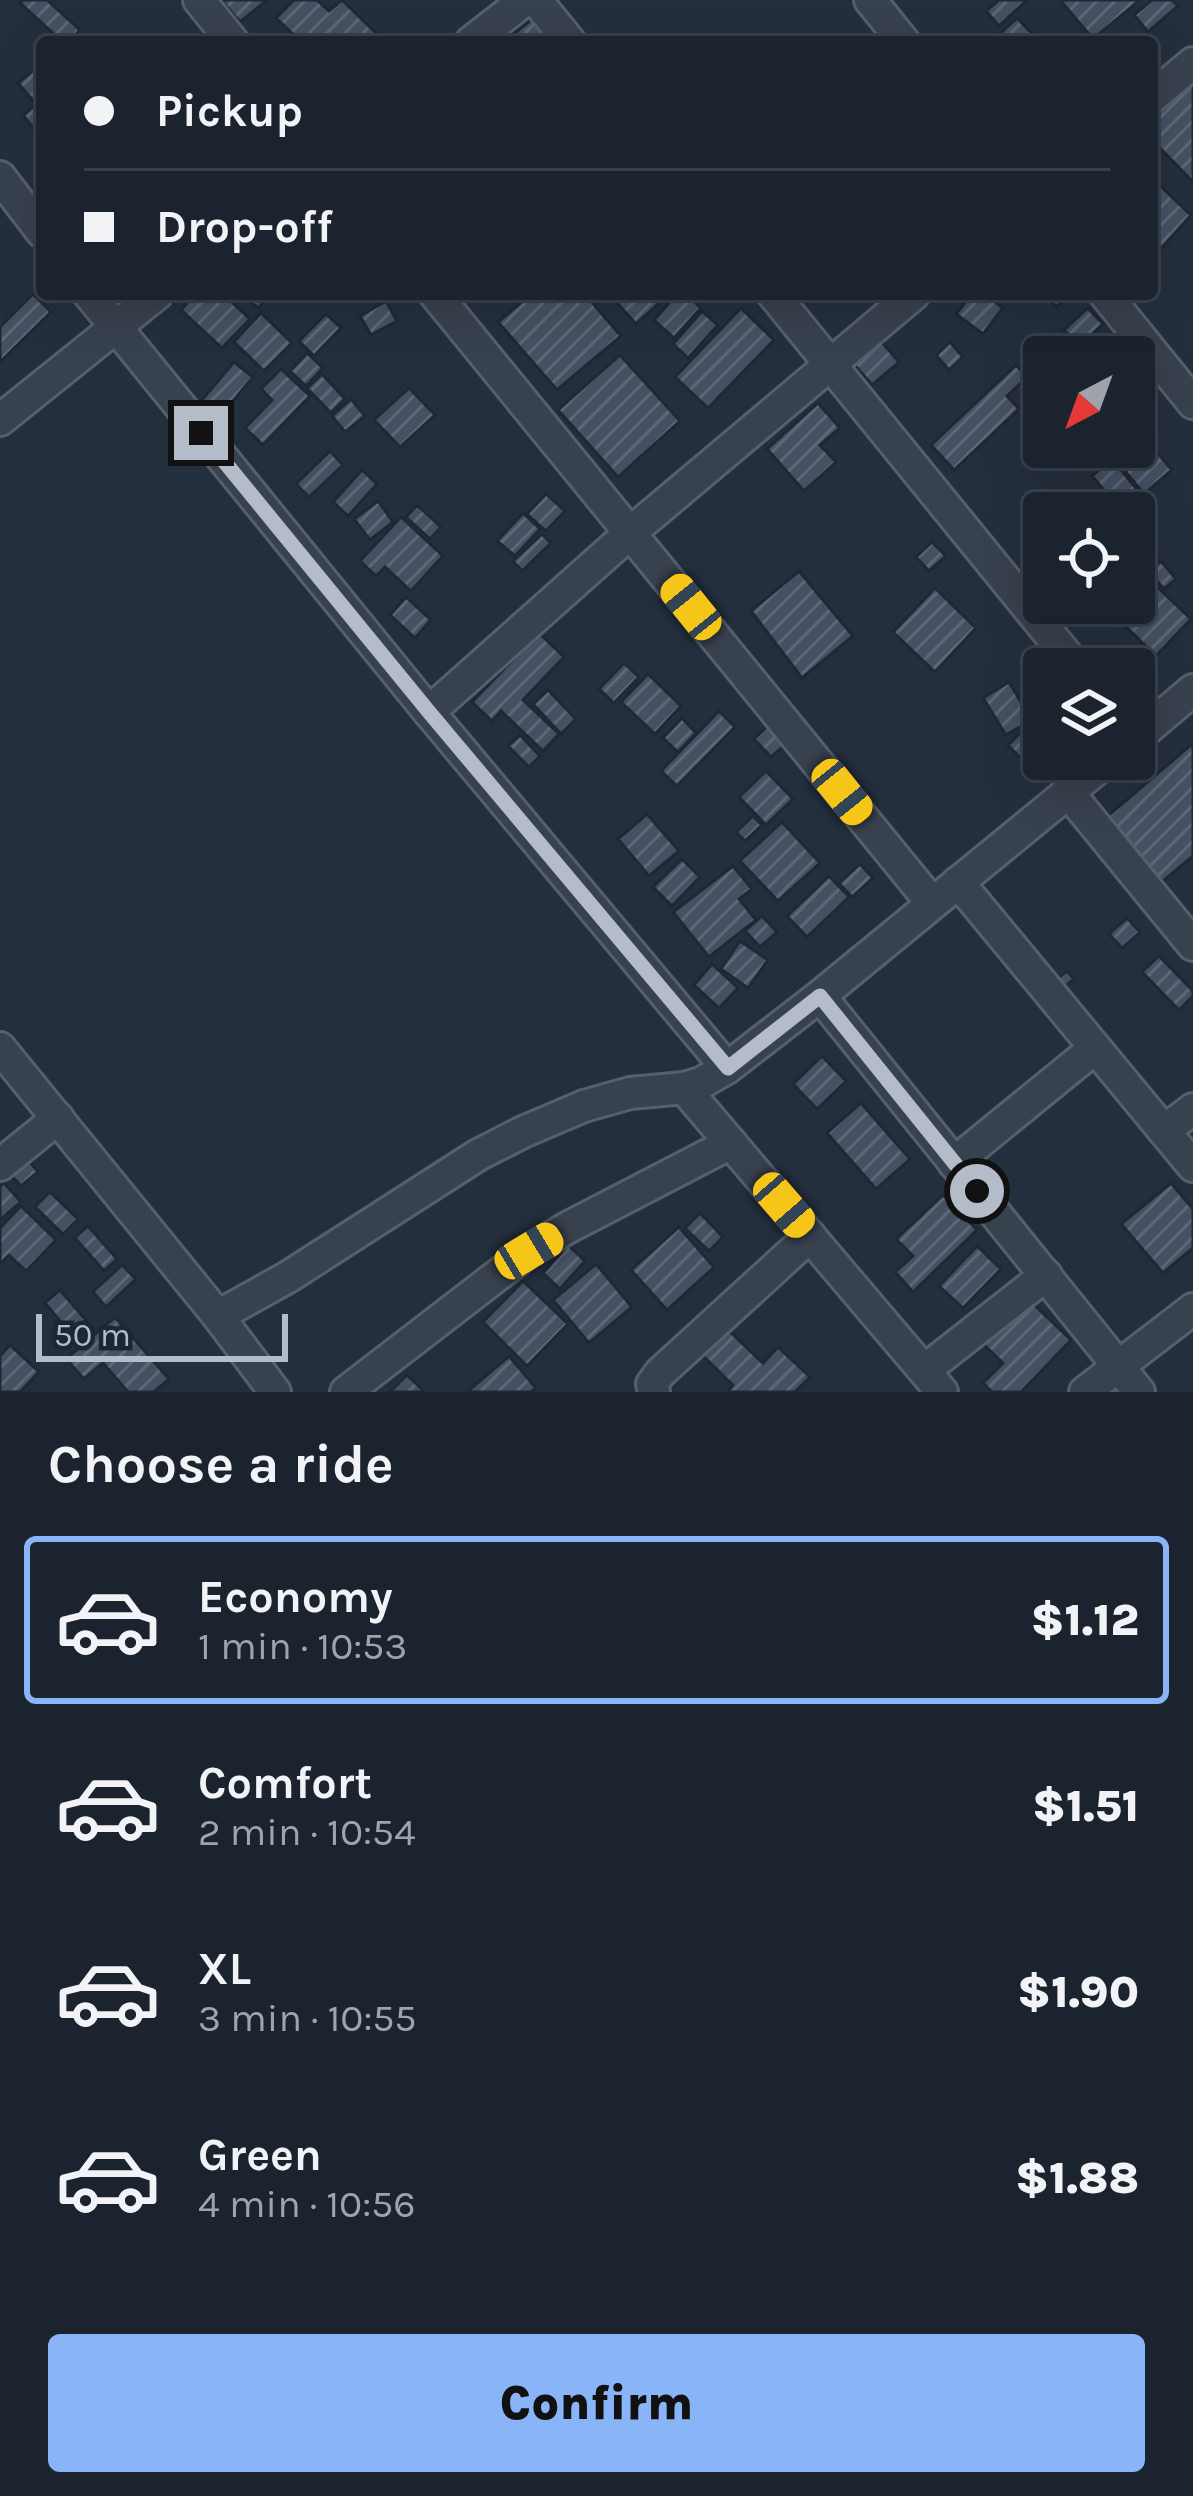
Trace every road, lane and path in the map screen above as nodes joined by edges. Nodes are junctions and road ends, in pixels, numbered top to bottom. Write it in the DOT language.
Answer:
graph roads {
  1 [pos="200,0"];
  2 [pos="525,0"];
  3 [pos="536,0"];
  4 [pos="870,0"];
  5 [pos="227,36"];
  6 [pos="479,36"];
  7 [pos="565,36"];
  8 [pos="899,36"];
  9 [pos="1193,63"];
  10 [pos="1158,92"];
  11 [pos="0,177"];
  12 [pos="36,224"];
  13 [pos="94,300"];
  14 [pos="150,300"];
  15 [pos="440,300"];
  16 [pos="778,300"];
  17 [pos="907,300"];
  18 [pos="1110,300"];
  19 [pos="115,328"];
  20 [pos="830,364"];
  21 [pos="1193,403"];
  22 [pos="0,420"];
  23 [pos="630,533"];
  24 [pos="1061,648"];
  25 [pos="1193,690"];
  26 [pos="429,712"];
  27 [pos="1155,722"];
  28 [pos="1081,780"];
  29 [pos="1067,791"];
  30 [pos="958,882"];
  31 [pos="932,904"];
  32 [pos="1193,945"];
  33 [pos="820,996"];
  34 [pos="0,1048"];
  35 [pos="1095,1048"];
  36 [pos="728,1068"];
  37 [pos="684,1088"];
  38 [pos="1193,1109"];
  39 [pos="58,1118"];
  40 [pos="1164,1131"];
  41 [pos="731,1143"];
  42 [pos="955,1162"];
  43 [pos="0,1165"];
  44 [pos="1193,1166"];
  45 [pos="810,1236"];
  46 [pos="1046,1276"];
  47 [pos="1193,1309"];
  48 [pos="218,1316"];
  49 [pos="1118,1366"];
  50 [pos="933,1381"];
  51 [pos="275,1392"];
  52 [pos="346,1392"];
  53 [pos="654,1392"];
  54 [pos="1085,1392"];
  55 [pos="1139,1392"];
  1 -- 5 [label="street"];
  2 -- 6 [label="street"];
  3 -- 7 [label="street"];
  4 -- 8 [label="street"];
  9 -- 10 [label="street"];
  11 -- 12 [label="street"];
  13 -- 19 [label="street"];
  14 -- 19 [label="street"];
  15 -- 23 [label="street"];
  16 -- 20 [label="street"];
  17 -- 20 [label="street"];
  18 -- 21 [label="street"];
  19 -- 22 [label="street"];
  19 -- 26 [label="street"];
  20 -- 23 [label="street"];
  20 -- 24 [label="street"];
  23 -- 26 [label="street"];
  23 -- 31 [label="street"];
  25 -- 27 [label="street"];
  26 -- 36 [label="street"];
  28 -- 29 [label="street"];
  29 -- 30 [label="street"];
  29 -- 32 [label="street"];
  30 -- 31 [label="street"];
  30 -- 35 [label="street"];
  31 -- 33 [label="street"];
  33 -- 36 [label="street"];
  33 -- 42 [label="street"];
  34 -- 39 [label="street"];
  35 -- 40 [label="street"];
  35 -- 42 [label="street"];
  36 -- 37 [label="street"];
  37 -- 41 [label="street"];
  37 -- 48 [label="street"];
  38 -- 40 [label="street"];
  39 -- 43 [label="street"];
  39 -- 48 [label="street"];
  40 -- 44 [label="street"];
  41 -- 45 [label="street"];
  41 -- 52 [label="street"];
  42 -- 46 [label="street"];
  45 -- 50 [label="street"];
  45 -- 53 [label="street"];
  46 -- 49 [label="street"];
  46 -- 50 [label="street"];
  47 -- 49 [label="street"];
  48 -- 51 [label="street"];
  49 -- 54 [label="street"];
  49 -- 55 [label="street"];
}
